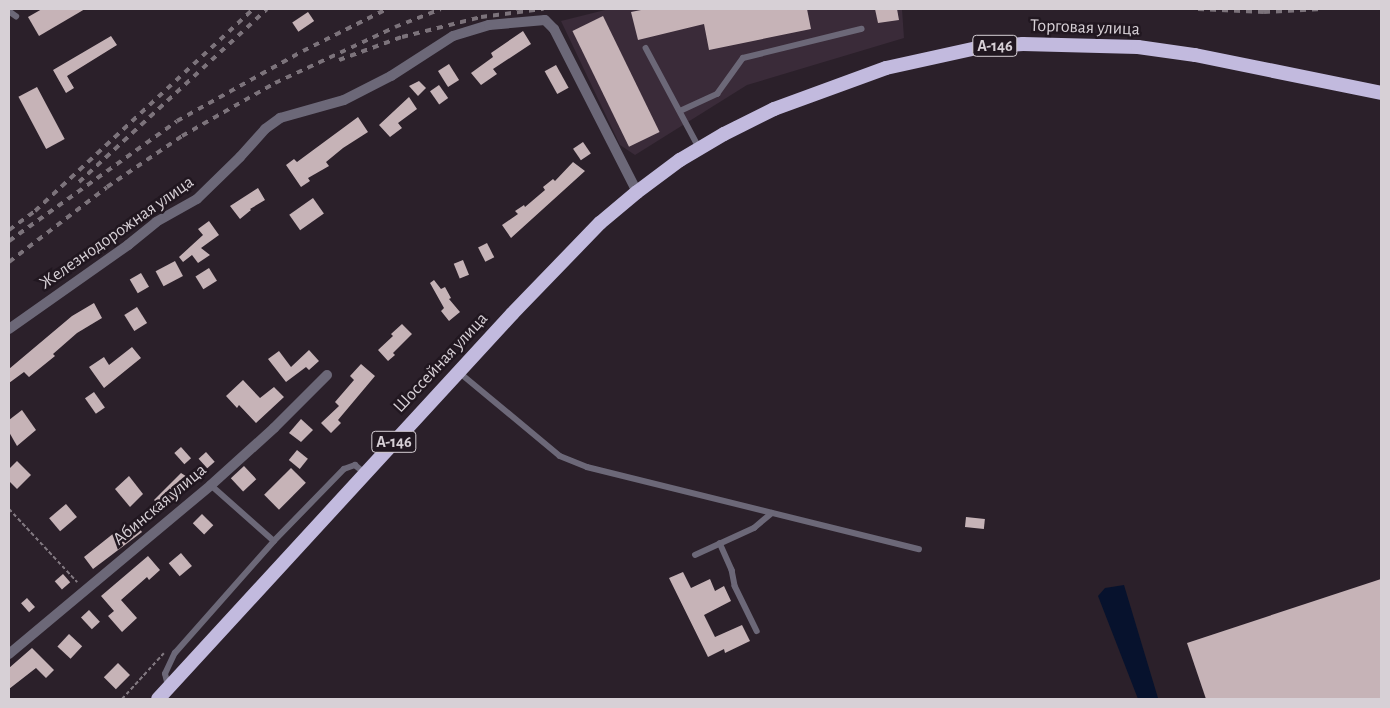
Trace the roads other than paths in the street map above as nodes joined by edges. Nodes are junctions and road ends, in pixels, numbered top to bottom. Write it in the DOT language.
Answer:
graph roads {
  1 [pos="9,11"];
  2 [pos="16,16"];
  3 [pos="861,29"];
  4 [pos="646,48"];
  5 [pos="1381,94"];
  6 [pos="680,111"];
  7 [pos="700,149"];
  8 [pos="637,192"];
  9 [pos="9,329"];
  10 [pos="459,372"];
  11 [pos="327,375"];
  12 [pos="365,473"];
  13 [pos="211,485"];
  14 [pos="772,513"];
  15 [pos="274,541"];
  16 [pos="720,543"];
  17 [pos="919,549"];
  18 [pos="695,555"];
  19 [pos="757,631"];
  20 [pos="9,654"];
  21 [pos="169,688"];
  22 [pos="158,699"];
  1 -- 2 [label="lane"];
  3 -- 6 [label="lane"];
  4 -- 6 [label="lane"];
  5 -- 7 [label="highway, Торговая улица / А-146"];
  6 -- 7 [label="lane"];
  7 -- 8 [label="highway, Торговая улица / А-146"];
  8 -- 9 [label="street, Железнодорожная улица"];
  8 -- 10 [label="highway, Шоссейная улица / А-146"];
  10 -- 12 [label="highway, Шоссейная улица / А-146"];
  10 -- 14 [label="lane"];
  11 -- 13 [label="street, Абинская улица"];
  12 -- 15 [label="lane"];
  12 -- 21 [label="highway, Шоссейная улица / А-146"];
  13 -- 15 [label="lane"];
  13 -- 20 [label="street, Абинская улица"];
  14 -- 16 [label="lane"];
  14 -- 17 [label="lane"];
  15 -- 21 [label="lane"];
  16 -- 18 [label="lane"];
  16 -- 19 [label="lane"];
  21 -- 22 [label="highway, Шоссейная улица / А-146"];
}
